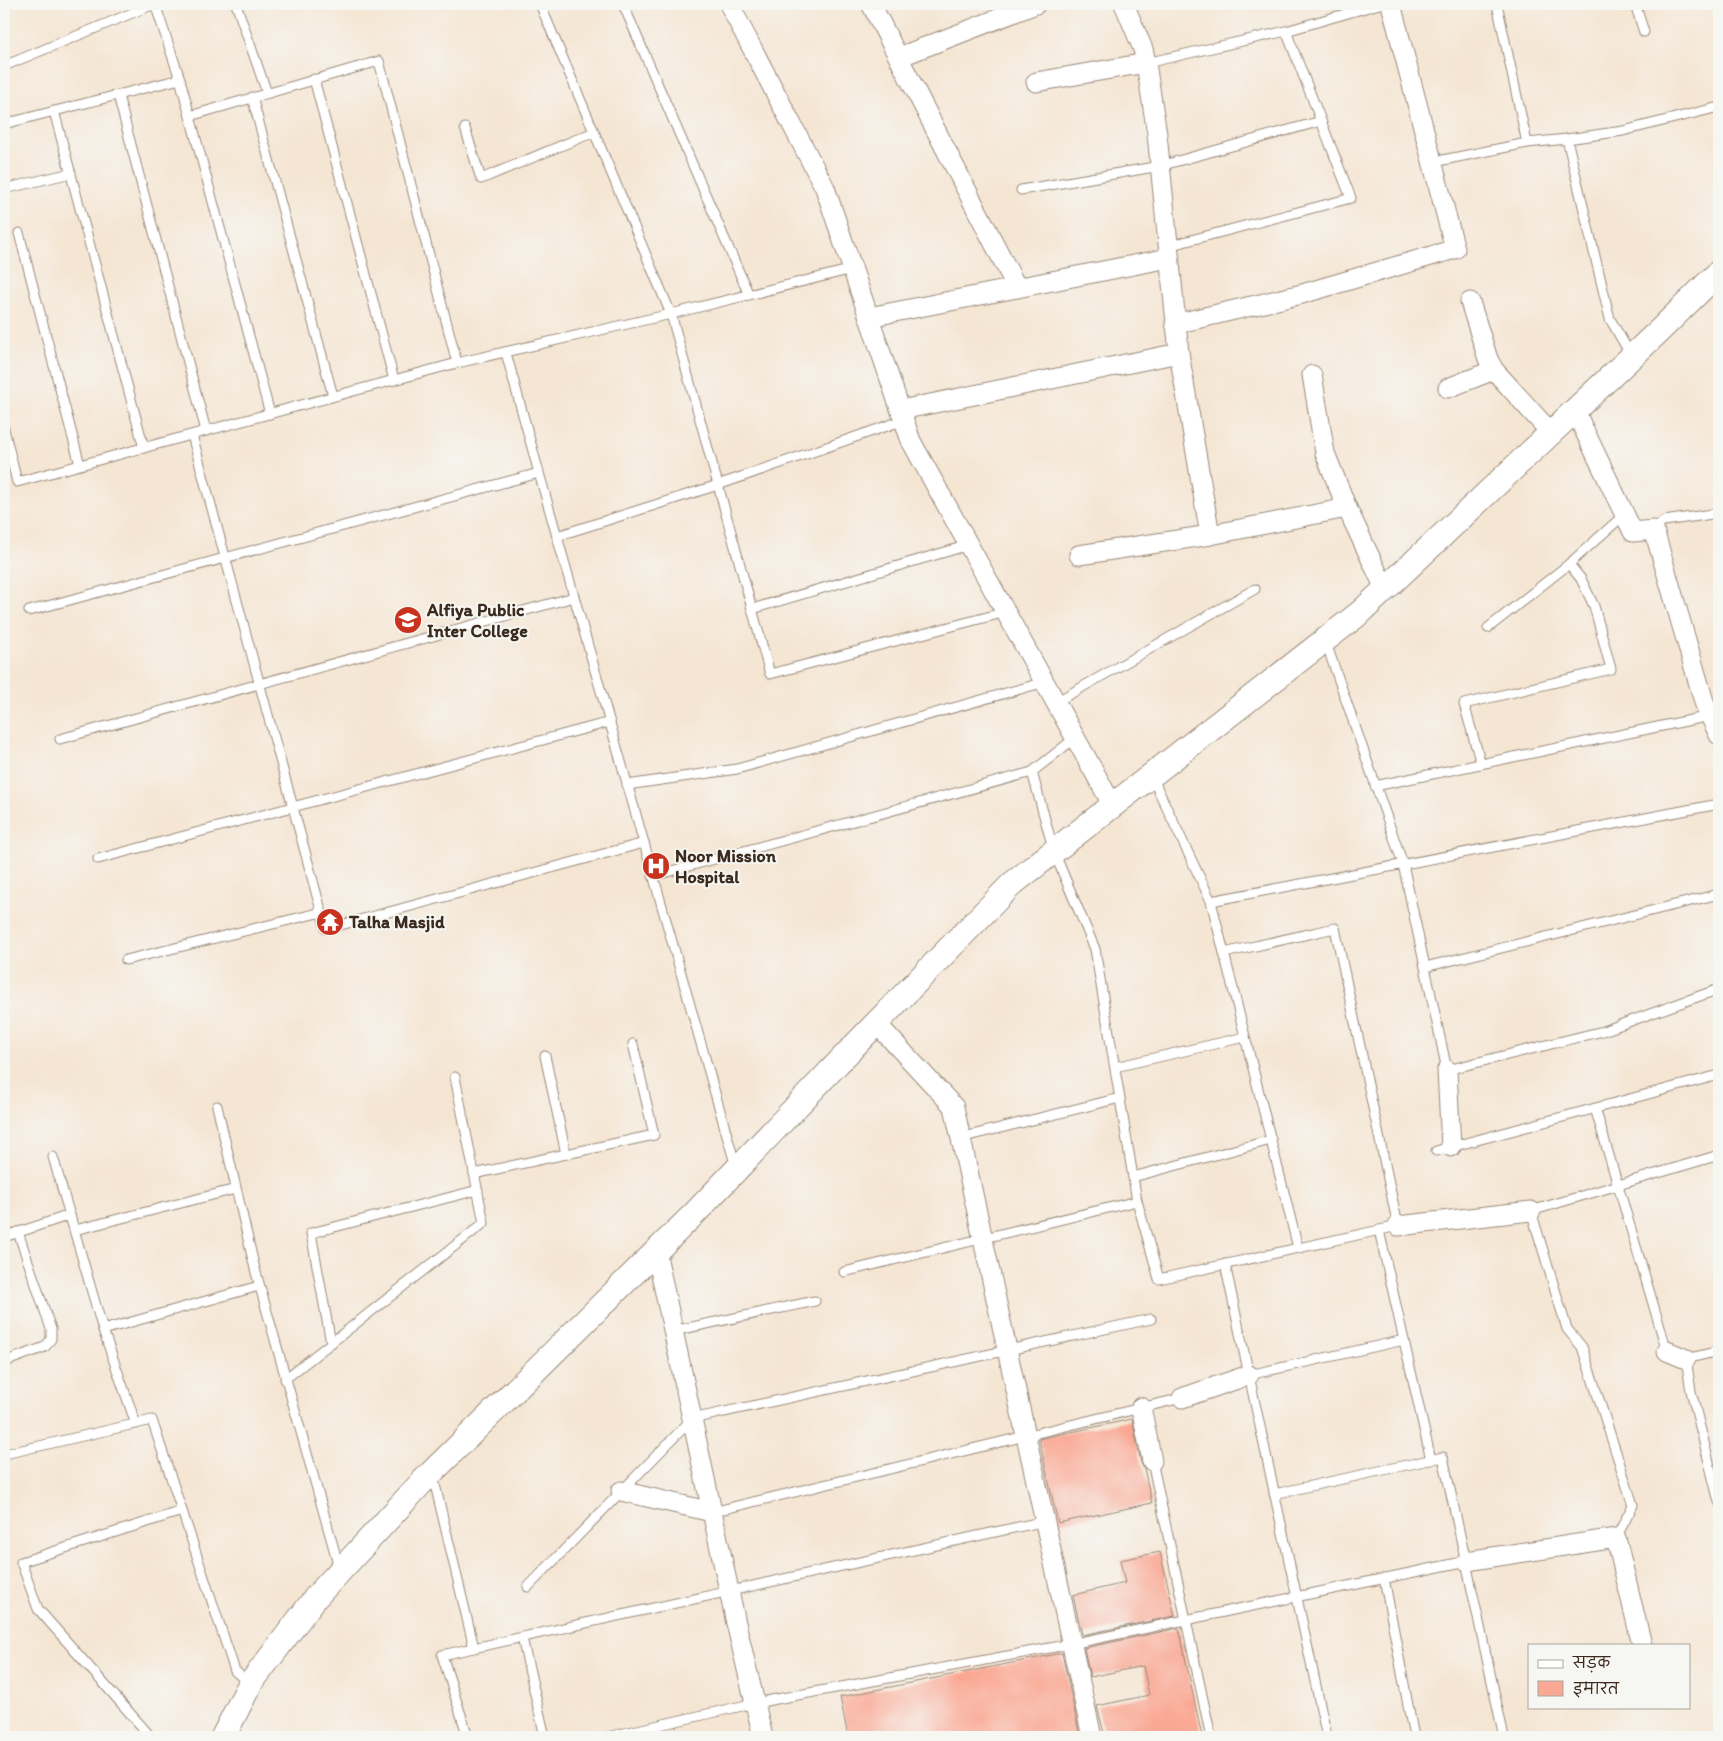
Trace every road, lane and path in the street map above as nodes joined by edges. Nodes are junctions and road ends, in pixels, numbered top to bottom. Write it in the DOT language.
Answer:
graph roads {
  1 [pos="154,4"];
  2 [pos="236,4"];
  3 [pos="540,4"];
  4 [pos="623,4"];
  5 [pos="729,4"];
  6 [pos="871,4"];
  7 [pos="1036,4"];
  8 [pos="1124,4"];
  9 [pos="1379,4"];
  10 [pos="1391,4"];
  11 [pos="1497,4"];
  12 [pos="1635,4"];
  13 [pos="1286,31"];
  14 [pos="1644,32"];
  15 [pos="899,57"];
  16 [pos="1146,62"];
  17 [pos="4,66"];
  18 [pos="180,79"];
  19 [pos="314,79"];
  20 [pos="1036,82"];
  21 [pos="267,93"];
  22 [pos="118,95"];
  23 [pos="252,97"];
  24 [pos="1719,107"];
  25 [pos="54,111"];
  26 [pos="190,116"];
  27 [pos="1321,121"];
  28 [pos="4,124"];
  29 [pos="465,128"];
  30 [pos="594,132"];
  31 [pos="1567,139"];
  32 [pos="1527,144"];
  33 [pos="1433,162"];
  34 [pos="1160,166"];
  35 [pos="71,173"];
  36 [pos="4,189"];
  37 [pos="1021,190"];
  38 [pos="19,233"];
  39 [pos="1168,252"];
  40 [pos="853,269"];
  41 [pos="1719,272"];
  42 [pos="1017,288"];
  43 [pos="749,295"];
  44 [pos="1470,302"];
  45 [pos="671,314"];
  46 [pos="869,318"];
  47 [pos="1175,324"];
  48 [pos="506,353"];
  49 [pos="1179,353"];
  50 [pos="1632,357"];
  51 [pos="457,363"];
  52 [pos="1494,370"];
  53 [pos="1312,375"];
  54 [pos="394,380"];
  55 [pos="1448,388"];
  56 [pos="333,396"];
  57 [pos="1575,410"];
  58 [pos="270,414"];
  59 [pos="902,415"];
  60 [pos="4,429"];
  61 [pos="206,431"];
  62 [pos="1551,433"];
  63 [pos="192,435"];
  64 [pos="144,448"];
  65 [pos="80,465"];
  66 [pos="539,473"];
  67 [pos="718,485"];
  68 [pos="1347,508"];
  69 [pos="1719,513"];
  70 [pos="1625,514"];
  71 [pos="1654,530"];
  72 [pos="1210,535"];
  73 [pos="557,536"];
  74 [pos="969,545"];
  75 [pos="1079,555"];
  76 [pos="226,558"];
  77 [pos="1569,564"];
  78 [pos="1385,589"];
  79 [pos="1255,590"];
  80 [pos="574,597"];
  81 [pos="752,609"];
  82 [pos="29,611"];
  83 [pos="1006,612"];
  84 [pos="1488,628"];
  85 [pos="1325,641"];
  86 [pos="1044,682"];
  87 [pos="260,684"];
  88 [pos="1056,702"];
  89 [pos="1710,716"];
  90 [pos="610,722"];
  91 [pos="1719,735"];
  92 [pos="1075,738"];
  93 [pos="60,739"];
  94 [pos="1480,764"];
  95 [pos="1032,772"];
  96 [pos="1152,777"];
  97 [pos="627,785"];
  98 [pos="1375,786"];
  99 [pos="1719,804"];
  100 [pos="1113,806"];
  101 [pos="294,807"];
  102 [pos="644,843"];
  103 [pos="1054,852"];
  104 [pos="98,859"];
  105 [pos="1403,864"];
  106 [pos="654,876"];
  107 [pos="1719,894"];
  108 [pos="1211,902"];
  109 [pos="322,912"];
  110 [pos="1224,952"];
  111 [pos="126,960"];
  112 [pos="1425,967"];
  113 [pos="1719,989"];
  114 [pos="876,1023"];
  115 [pos="1245,1037"];
  116 [pos="633,1044"];
  117 [pos="544,1056"];
  118 [pos="1115,1067"];
  119 [pos="1447,1070"];
  120 [pos="1719,1075"];
  121 [pos="455,1077"];
  122 [pos="1120,1098"];
  123 [pos="217,1106"];
  124 [pos="1595,1108"];
  125 [pos="960,1138"];
  126 [pos="1271,1140"];
  127 [pos="1444,1149"];
  128 [pos="566,1154"];
  129 [pos="1719,1155"];
  130 [pos="53,1157"];
  131 [pos="737,1169"];
  132 [pos="474,1174"];
  133 [pos="1133,1177"];
  134 [pos="1619,1185"];
  135 [pos="236,1189"];
  136 [pos="478,1190"];
  137 [pos="1137,1202"];
  138 [pos="1531,1211"];
  139 [pos="70,1215"];
  140 [pos="1398,1226"];
  141 [pos="75,1230"];
  142 [pos="1378,1230"];
  143 [pos="18,1232"];
  144 [pos="4,1237"];
  145 [pos="982,1238"];
  146 [pos="1298,1248"];
  147 [pos="656,1251"];
  148 [pos="1225,1264"];
  149 [pos="844,1272"];
  150 [pos="259,1286"];
  151 [pos="815,1301"];
  152 [pos="1151,1319"];
  153 [pos="103,1330"];
  154 [pos="673,1332"];
  155 [pos="1404,1340"];
  156 [pos="331,1343"];
  157 [pos="1007,1350"];
  158 [pos="1666,1351"];
  159 [pos="1719,1352"];
  160 [pos="1686,1359"];
  161 [pos="4,1362"];
  162 [pos="1249,1375"];
  163 [pos="285,1379"];
  164 [pos="1182,1398"];
  165 [pos="1141,1408"];
  166 [pos="692,1419"];
  167 [pos="136,1424"];
  168 [pos="1026,1435"];
  169 [pos="9,1452"];
  170 [pos="1432,1460"];
  171 [pos="1152,1461"];
  172 [pos="432,1472"];
  173 [pos="1717,1477"];
  174 [pos="621,1491"];
  175 [pos="1274,1494"];
  176 [pos="1719,1502"];
  177 [pos="182,1511"];
  178 [pos="712,1512"];
  179 [pos="1045,1521"];
  180 [pos="1616,1538"];
  181 [pos="1466,1560"];
  182 [pos="340,1571"];
  183 [pos="1384,1578"];
  184 [pos="528,1587"];
  185 [pos="729,1592"];
  186 [pos="1296,1596"];
  187 [pos="1186,1619"];
  188 [pos="522,1638"];
  189 [pos="1071,1644"];
  190 [pos="1642,1644"];
  191 [pos="474,1648"];
  192 [pos="250,1684"];
  193 [pos="755,1703"];
  194 [pos="151,1737"];
  195 [pos="223,1737"];
  196 [pos="468,1737"];
  197 [pos="545,1737"];
  198 [pos="607,1737"];
  199 [pos="764,1737"];
  200 [pos="1092,1737"];
  201 [pos="1211,1737"];
  202 [pos="1326,1737"];
  203 [pos="1414,1737"];
  204 [pos="1504,1737"];
  1 -- 17 [label="lane"];
  1 -- 18 [label="lane"];
  2 -- 21 [label="lane"];
  3 -- 30 [label="lane"];
  4 -- 43 [label="lane"];
  5 -- 40 [label="street"];
  6 -- 15 [label="street"];
  7 -- 15 [label="street"];
  8 -- 16 [label="street"];
  9 -- 13 [label="lane"];
  10 -- 33 [label="street"];
  11 -- 32 [label="lane"];
  12 -- 14 [label="lane"];
  13 -- 16 [label="lane"];
  13 -- 27 [label="lane"];
  15 -- 42 [label="street"];
  16 -- 20 [label="street"];
  16 -- 34 [label="street"];
  18 -- 22 [label="lane"];
  18 -- 26 [label="lane"];
  19 -- 21 [label="lane"];
  19 -- 51 [label="lane"];
  19 -- 54 [label="lane"];
  21 -- 23 [label="lane"];
  22 -- 25 [label="lane"];
  22 -- 61 [label="lane"];
  23 -- 26 [label="lane"];
  23 -- 56 [label="lane"];
  24 -- 31 [label="lane"];
  25 -- 28 [label="lane"];
  25 -- 35 [label="lane"];
  26 -- 58 [label="lane"];
  27 -- 34 [label="lane"];
  27 -- 39 [label="lane"];
  29 -- 30 [label="lane"];
  30 -- 45 [label="lane"];
  31 -- 32 [label="lane"];
  31 -- 50 [label="lane"];
  32 -- 33 [label="lane"];
  33 -- 47 [label="street"];
  34 -- 37 [label="lane"];
  34 -- 39 [label="street"];
  35 -- 36 [label="lane"];
  35 -- 64 [label="lane"];
  38 -- 65 [label="lane"];
  39 -- 42 [label="street"];
  39 -- 47 [label="street"];
  40 -- 43 [label="lane"];
  40 -- 46 [label="street"];
  41 -- 50 [label="street"];
  42 -- 46 [label="street"];
  43 -- 45 [label="lane"];
  44 -- 52 [label="street"];
  45 -- 48 [label="lane"];
  45 -- 67 [label="lane"];
  46 -- 59 [label="street"];
  47 -- 49 [label="street"];
  48 -- 51 [label="lane"];
  48 -- 66 [label="lane"];
  49 -- 59 [label="street"];
  49 -- 72 [label="street"];
  50 -- 57 [label="street"];
  51 -- 54 [label="lane"];
  52 -- 55 [label="street"];
  52 -- 62 [label="street"];
  53 -- 68 [label="street"];
  54 -- 56 [label="lane"];
  56 -- 58 [label="lane"];
  57 -- 62 [label="street"];
  57 -- 70 [label="street"];
  58 -- 61 [label="lane"];
  59 -- 67 [label="lane"];
  59 -- 74 [label="street"];
  60 -- 65 [label="lane"];
  61 -- 63 [label="lane"];
  62 -- 78 [label="street"];
  63 -- 64 [label="lane"];
  63 -- 76 [label="lane"];
  64 -- 65 [label="lane"];
  66 -- 73 [label="lane"];
  66 -- 76 [label="lane"];
  67 -- 73 [label="lane"];
  67 -- 81 [label="lane"];
  68 -- 72 [label="street"];
  68 -- 78 [label="street"];
  69 -- 71 [label="lane"];
  70 -- 71 [label="street"];
  70 -- 77 [label="lane"];
  71 -- 89 [label="street"];
  72 -- 75 [label="street"];
  73 -- 80 [label="lane"];
  74 -- 81 [label="lane"];
  74 -- 83 [label="street"];
  76 -- 82 [label="lane"];
  76 -- 87 [label="lane"];
  77 -- 84 [label="lane"];
  77 -- 94 [label="lane"];
  78 -- 85 [label="street"];
  79 -- 88 [label="lane"];
  80 -- 87 [label="lane"];
  80 -- 90 [label="lane"];
  81 -- 83 [label="lane"];
  83 -- 86 [label="street"];
  85 -- 96 [label="street"];
  85 -- 98 [label="lane"];
  86 -- 88 [label="street"];
  86 -- 97 [label="lane"];
  87 -- 93 [label="lane"];
  87 -- 101 [label="lane"];
  88 -- 92 [label="street"];
  89 -- 91 [label="street"];
  89 -- 94 [label="lane"];
  90 -- 97 [label="lane"];
  90 -- 101 [label="lane"];
  92 -- 95 [label="lane"];
  92 -- 100 [label="street"];
  94 -- 98 [label="lane"];
  95 -- 103 [label="lane"];
  95 -- 106 [label="lane"];
  96 -- 100 [label="street"];
  96 -- 108 [label="lane"];
  97 -- 102 [label="lane"];
  98 -- 105 [label="lane"];
  99 -- 105 [label="lane"];
  100 -- 103 [label="street"];
  101 -- 104 [label="lane"];
  101 -- 109 [label="lane"];
  102 -- 106 [label="lane"];
  102 -- 109 [label="lane"];
  103 -- 114 [label="street"];
  103 -- 118 [label="lane"];
  105 -- 108 [label="lane"];
  105 -- 112 [label="lane"];
  106 -- 131 [label="lane"];
  107 -- 112 [label="lane"];
  108 -- 110 [label="lane"];
  109 -- 111 [label="lane"];
  110 -- 115 [label="lane"];
  110 -- 140 [label="lane"];
  112 -- 119 [label="lane"];
  113 -- 119 [label="lane"];
  114 -- 125 [label="street"];
  114 -- 131 [label="street"];
  115 -- 118 [label="lane"];
  115 -- 126 [label="lane"];
  116 -- 128 [label="lane"];
  117 -- 128 [label="lane"];
  118 -- 122 [label="lane"];
  119 -- 127 [label="street"];
  120 -- 124 [label="lane"];
  121 -- 132 [label="lane"];
  122 -- 125 [label="lane"];
  122 -- 133 [label="lane"];
  123 -- 135 [label="lane"];
  124 -- 127 [label="lane"];
  124 -- 134 [label="lane"];
  125 -- 145 [label="street"];
  126 -- 133 [label="lane"];
  126 -- 146 [label="lane"];
  128 -- 132 [label="lane"];
  129 -- 134 [label="lane"];
  130 -- 139 [label="lane"];
  131 -- 147 [label="street"];
  132 -- 136 [label="lane"];
  133 -- 137 [label="lane"];
  134 -- 138 [label="lane"];
  134 -- 158 [label="lane"];
  135 -- 141 [label="lane"];
  135 -- 150 [label="lane"];
  136 -- 156 [label="lane"];
  136 -- 156 [label="lane"];
  137 -- 145 [label="lane"];
  137 -- 148 [label="lane"];
  138 -- 140 [label="street"];
  138 -- 180 [label="lane"];
  139 -- 141 [label="lane"];
  139 -- 143 [label="lane"];
  140 -- 142 [label="lane"];
  141 -- 153 [label="lane"];
  142 -- 146 [label="lane"];
  142 -- 155 [label="lane"];
  143 -- 144 [label="lane"];
  143 -- 161 [label="lane"];
  145 -- 149 [label="lane"];
  145 -- 157 [label="street"];
  146 -- 148 [label="lane"];
  147 -- 154 [label="street"];
  147 -- 172 [label="street"];
  148 -- 162 [label="lane"];
  150 -- 153 [label="lane"];
  150 -- 163 [label="lane"];
  151 -- 154 [label="lane"];
  152 -- 157 [label="lane"];
  153 -- 167 [label="lane"];
  154 -- 166 [label="street"];
  155 -- 162 [label="lane"];
  155 -- 170 [label="lane"];
  156 -- 163 [label="lane"];
  157 -- 166 [label="lane"];
  157 -- 168 [label="street"];
  158 -- 160 [label="street"];
  159 -- 160 [label="lane"];
  160 -- 173 [label="lane"];
  162 -- 164 [label="street"];
  162 -- 175 [label="lane"];
  163 -- 182 [label="lane"];
  164 -- 165 [label="lane"];
  165 -- 168 [label="lane"];
  165 -- 171 [label="street"];
  166 -- 174 [label="lane"];
  166 -- 178 [label="street"];
  167 -- 169 [label="lane"];
  167 -- 177 [label="lane"];
  168 -- 178 [label="lane"];
  168 -- 179 [label="street"];
  170 -- 175 [label="lane"];
  170 -- 181 [label="lane"];
  171 -- 187 [label="lane"];
  172 -- 182 [label="street"];
  172 -- 191 [label="lane"];
  173 -- 176 [label="lane"];
  174 -- 178 [label="street"];
  174 -- 184 [label="lane"];
  175 -- 186 [label="lane"];
  177 -- 192 [label="lane"];
  177 -- 194 [label="lane"];
  178 -- 185 [label="street"];
  179 -- 185 [label="lane"];
  179 -- 189 [label="street"];
  180 -- 181 [label="street"];
  180 -- 190 [label="street"];
  181 -- 183 [label="lane"];
  181 -- 204 [label="lane"];
  182 -- 192 [label="street"];
  183 -- 186 [label="lane"];
  183 -- 203 [label="lane"];
  185 -- 188 [label="lane"];
  185 -- 193 [label="street"];
  186 -- 187 [label="lane"];
  186 -- 202 [label="lane"];
  187 -- 189 [label="lane"];
  187 -- 201 [label="lane"];
  188 -- 191 [label="lane"];
  188 -- 197 [label="lane"];
  189 -- 193 [label="lane"];
  189 -- 200 [label="street"];
  191 -- 196 [label="lane"];
  192 -- 195 [label="street"];
  193 -- 198 [label="lane"];
  193 -- 199 [label="street"];
}
